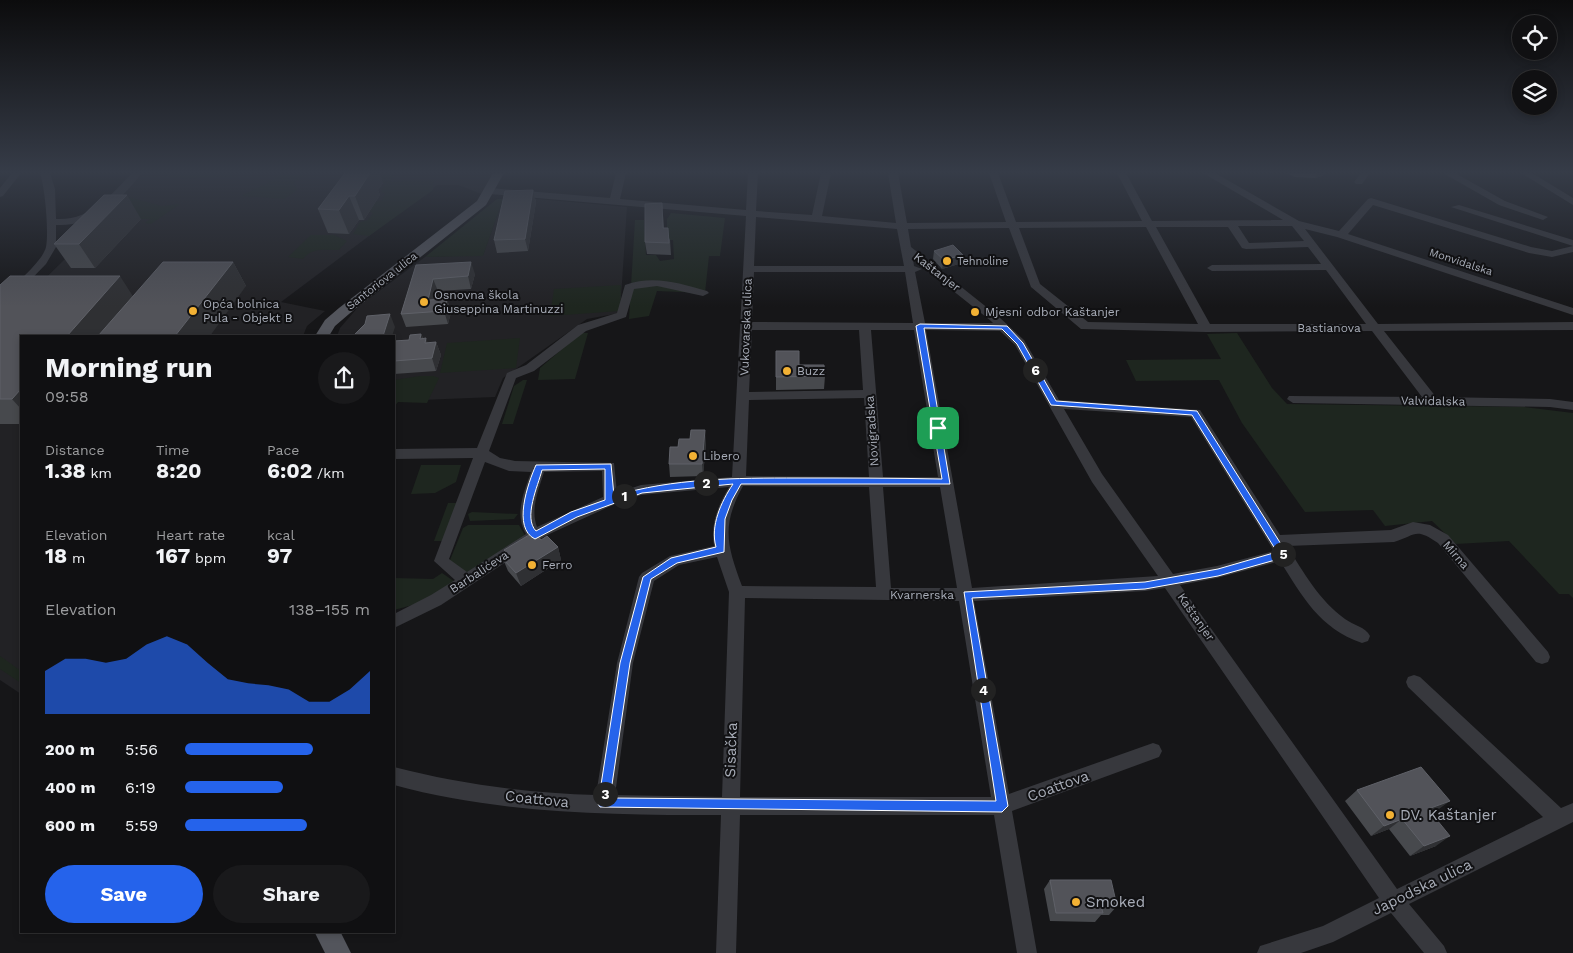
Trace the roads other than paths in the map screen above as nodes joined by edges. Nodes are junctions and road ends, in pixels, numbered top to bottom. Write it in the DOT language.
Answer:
graph roads {
  1 [pos="51,217"];
  2 [pos="464,217"];
  3 [pos="751,217"];
  4 [pos="807,217"];
  5 [pos="901,217"];
  6 [pos="1009,217"];
  7 [pos="1144,217"];
  8 [pos="1285,217"];
  9 [pos="1356,217"];
  10 [pos="1426,217"];
  11 [pos="1490,217"];
  12 [pos="89,218"];
  13 [pos="816,218"];
  14 [pos="51,222"];
  15 [pos="1295,223"];
  16 [pos="1148,224"];
  17 [pos="1231,224"];
  18 [pos="1012,225"];
  19 [pos="902,226"];
  20 [pos="76,231"];
  21 [pos="1341,235"];
  22 [pos="1573,243"];
  23 [pos="1312,244"];
  24 [pos="62,245"];
  25 [pos="906,248"];
  26 [pos="1573,249"];
  27 [pos="41,264"];
  28 [pos="1330,267"];
  29 [pos="910,268"];
  30 [pos="1212,268"];
  31 [pos="748,269"];
  32 [pos="936,271"];
  33 [pos="703,294"];
  34 [pos="0,305"];
  35 [pos="1573,312"];
  36 [pos="746,326"];
  37 [pos="920,326"];
  38 [pos="1573,326"];
  39 [pos="865,327"];
  40 [pos="1004,327"];
  41 [pos="1206,328"];
  42 [pos="1377,328"];
  43 [pos="323,335"];
  44 [pos="869,394"];
  45 [pos="743,396"];
  46 [pos="1293,399"];
  47 [pos="1432,400"];
  48 [pos="1054,404"];
  49 [pos="1573,406"];
  50 [pos="482,453"];
  51 [pos="395,454"];
  52 [pos="539,467"];
  53 [pos="739,481"];
  54 [pos="875,482"];
  55 [pos="947,482"];
  56 [pos="610,500"];
  57 [pos="535,535"];
  58 [pos="1280,548"];
  59 [pos="721,550"];
  60 [pos="466,580"];
  61 [pos="1171,582"];
  62 [pos="737,592"];
  63 [pos="884,594"];
  64 [pos="967,595"];
  65 [pos="395,620"];
  66 [pos="1362,636"];
  67 [pos="1542,657"];
  68 [pos="1414,682"];
  69 [pos="1153,751"];
  70 [pos="395,776"];
  71 [pos="604,804"];
  72 [pos="729,805"];
  73 [pos="1002,806"];
  74 [pos="1566,815"];
  75 [pos="1394,902"];
  76 [pos="327,933"];
  77 [pos="339,953"];
  78 [pos="726,953"];
  79 [pos="1027,953"];
  80 [pos="1267,953"];
  81 [pos="1437,953"];
  1 -- 14 [label="street"];
  2 -- 43 [label="main road, Santoriova ulica"];
  3 -- 31 [label="street, Vukovarska ulica"];
  4 -- 13 [label="street"];
  5 -- 19 [label="street"];
  6 -- 18 [label="street"];
  7 -- 16 [label="street"];
  8 -- 15 [label="street, Monvidalska"];
  9 -- 21 [label="street"];
  10 -- 26 [label="street"];
  11 -- 22 [label="street"];
  12 -- 14 [label="street"];
  12 -- 20 [label="street"];
  13 -- 19 [label="street"];
  14 -- 27 [label="street"];
  15 -- 17 [label="street"];
  15 -- 21 [label="street, Monvidalska"];
  15 -- 23 [label="street"];
  16 -- 17 [label="street"];
  16 -- 18 [label="street"];
  16 -- 41 [label="street"];
  17 -- 23 [label="street"];
  18 -- 19 [label="street"];
  18 -- 41 [label="street, Bastianova"];
  19 -- 25 [label="street"];
  21 -- 35 [label="street, Monvidalska"];
  23 -- 28 [label="street"];
  24 -- 27 [label="street"];
  25 -- 29 [label="street"];
  25 -- 32 [label="street, Kaštanjer"];
  27 -- 34 [label="street"];
  28 -- 30 [label="street"];
  28 -- 42 [label="street"];
  29 -- 31 [label="street"];
  29 -- 32 [label="street"];
  29 -- 37 [label="street"];
  31 -- 36 [label="street, Vukovarska ulica"];
  32 -- 40 [label="street, Kaštanjer"];
  33 -- 50 [label="street"];
  36 -- 39 [label="street"];
  36 -- 45 [label="street, Vukovarska ulica"];
  37 -- 39 [label="street"];
  37 -- 40 [label="street"];
  37 -- 55 [label="street"];
  38 -- 42 [label="street, Bastianova"];
  39 -- 44 [label="street, Novigradska"];
  40 -- 48 [label="street, Kaštanjer"];
  41 -- 42 [label="street, Bastianova"];
  42 -- 47 [label="street"];
  44 -- 45 [label="street"];
  44 -- 54 [label="street, Novigradska"];
  45 -- 53 [label="street, Vukovarska ulica"];
  46 -- 47 [label="street, Valvidalska"];
  47 -- 49 [label="street, Valvidalska"];
  48 -- 58 [label="street"];
  48 -- 61 [label="street, Kaštanjer"];
  50 -- 51 [label="street"];
  50 -- 52 [label="street"];
  50 -- 60 [label="street"];
  52 -- 56 [label="street"];
  52 -- 57 [label="street"];
  53 -- 54 [label="street, Barbalićeva"];
  53 -- 56 [label="street, Barbalićeva"];
  53 -- 59 [label="street, Sisačka"];
  54 -- 55 [label="street, Barbalićeva"];
  54 -- 63 [label="street, Novigradska"];
  55 -- 64 [label="street"];
  56 -- 57 [label="street, Barbalićeva"];
  57 -- 60 [label="street, Barbalićeva"];
  58 -- 61 [label="street, Kvarnerska"];
  58 -- 66 [label="street"];
  58 -- 67 [label="street, Mirna"];
  59 -- 62 [label="street, Sisačka"];
  59 -- 71 [label="street"];
  60 -- 65 [label="street, Barbalićeva"];
  61 -- 64 [label="street, Kvarnerska"];
  61 -- 75 [label="street, Kaštanjer"];
  62 -- 63 [label="street, Kvarnerska"];
  62 -- 72 [label="street, Sisačka"];
  63 -- 64 [label="street, Kvarnerska"];
  64 -- 73 [label="street"];
  68 -- 74 [label="street"];
  69 -- 73 [label="street, Coattova"];
  70 -- 71 [label="street, Coattova"];
  71 -- 72 [label="street, Coattova"];
  72 -- 73 [label="street, Coattova"];
  72 -- 78 [label="street, Sisačka"];
  73 -- 79 [label="street"];
  74 -- 75 [label="street, Japodska ulica"];
  75 -- 80 [label="street, Japodska ulica"];
  75 -- 81 [label="street, Kaštanjer"];
  76 -- 77 [label="main road"];
}
